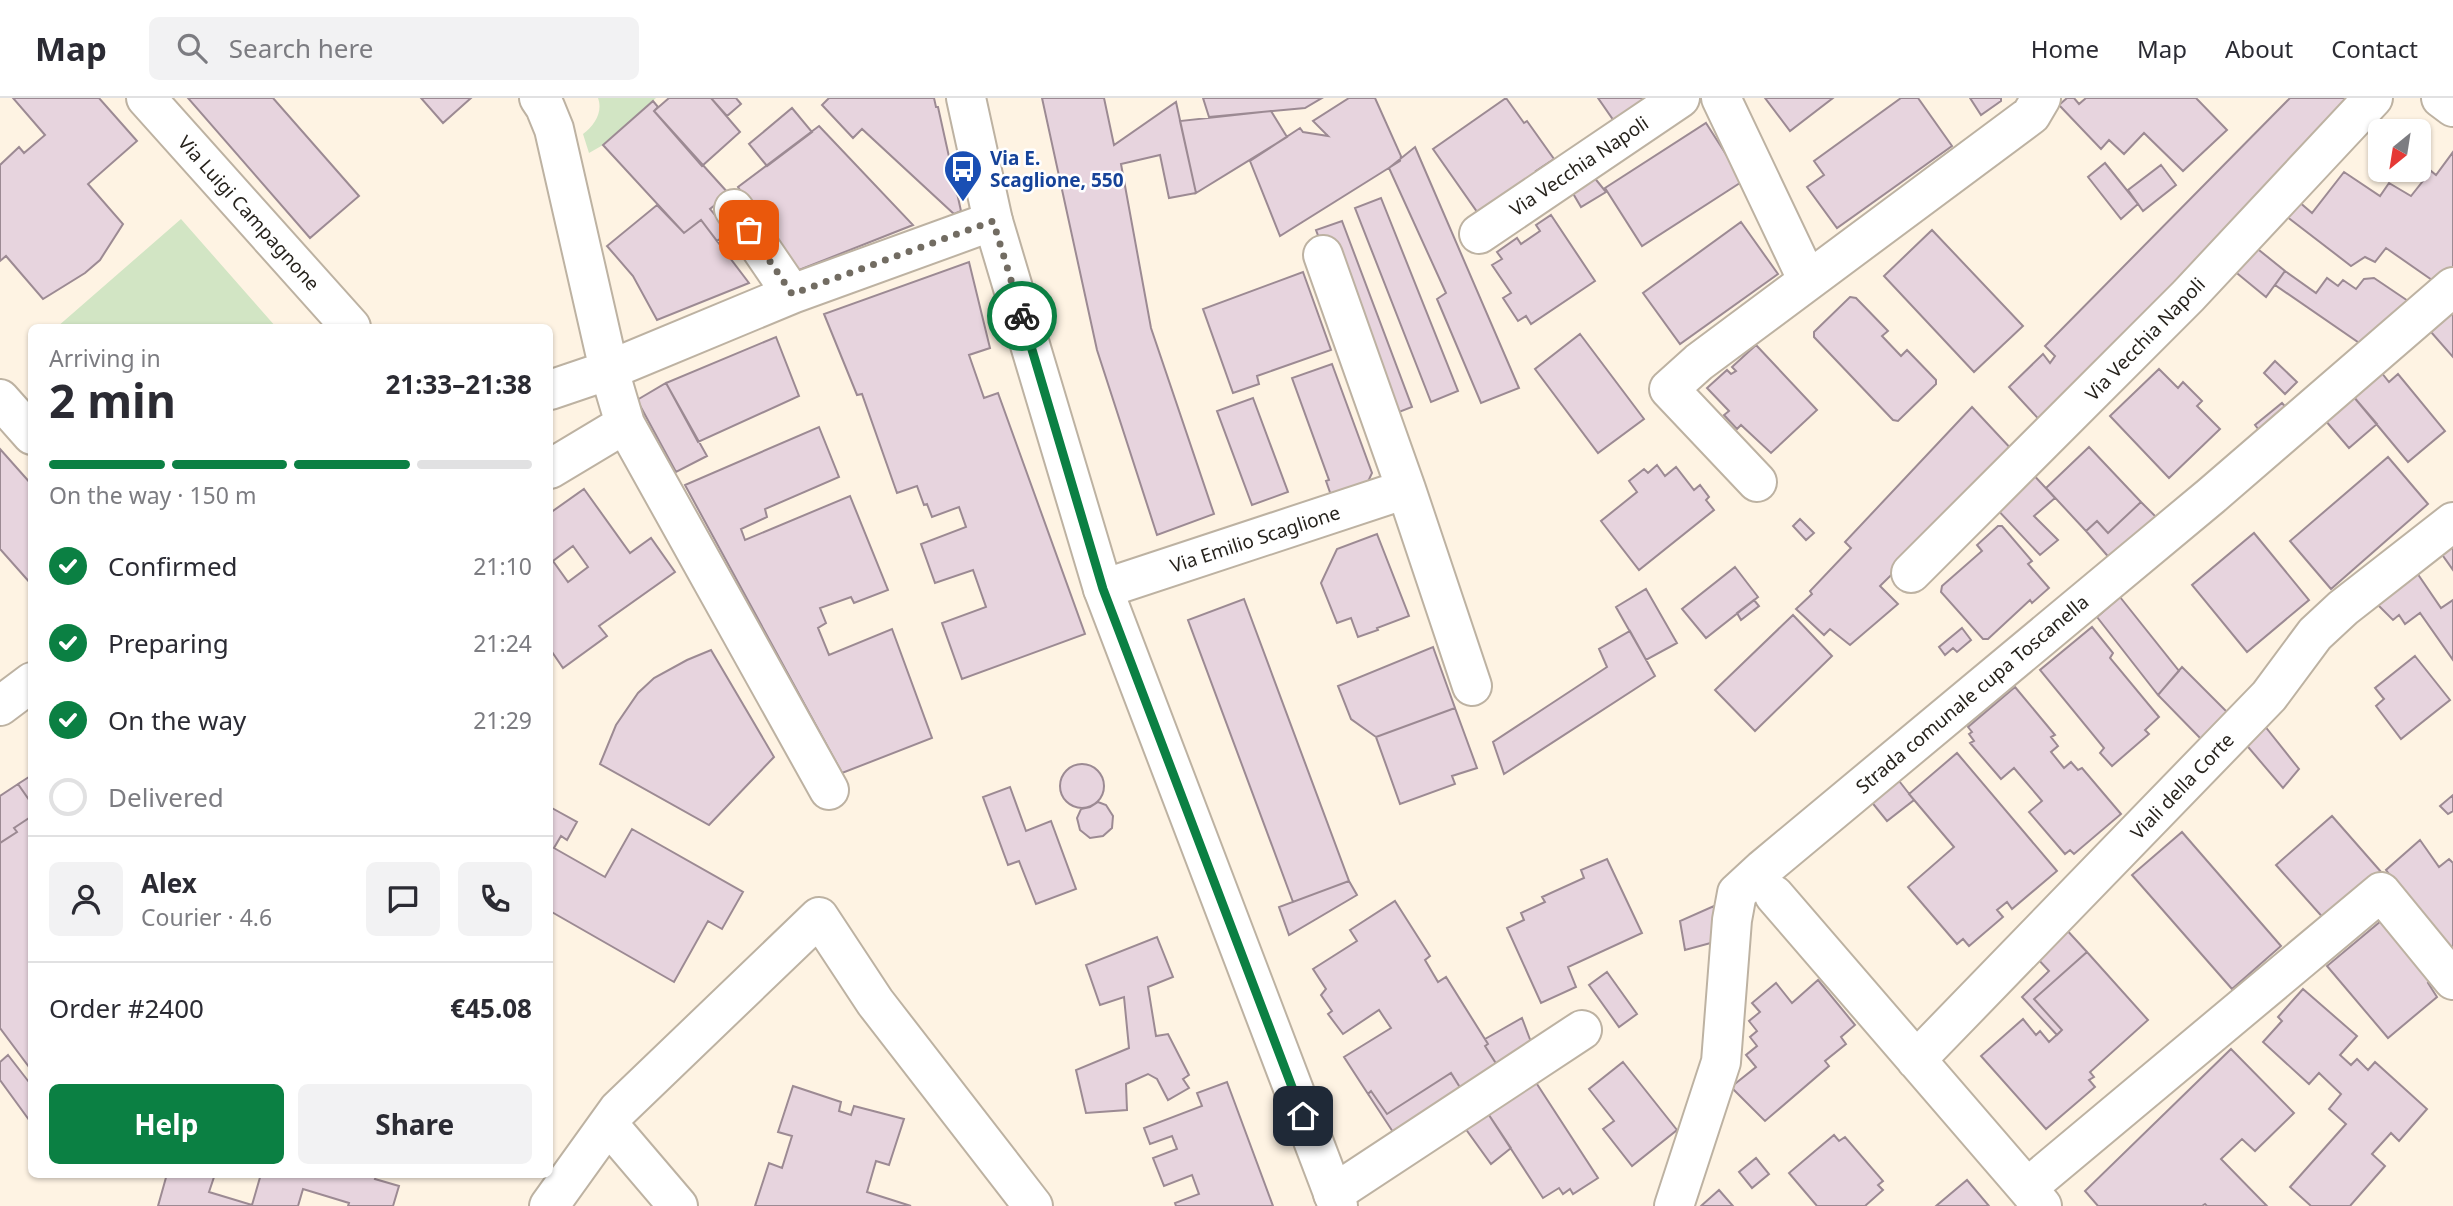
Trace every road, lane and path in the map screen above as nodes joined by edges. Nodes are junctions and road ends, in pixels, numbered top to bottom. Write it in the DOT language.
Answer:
graph roads {
  1 [pos="146,98"];
  2 [pos="540,98"];
  3 [pos="966,98"];
  4 [pos="1680,98"];
  5 [pos="1721,98"];
  6 [pos="2041,98"];
  7 [pos="2374,98"];
  8 [pos="2441,98"];
  9 [pos="2453,107"];
  10 [pos="734,209"];
  11 [pos="993,221"];
  12 [pos="1479,234"];
  13 [pos="1323,256"];
  14 [pos="1808,281"];
  15 [pos="2453,287"];
  16 [pos="792,294"];
  17 [pos="348,324"];
  18 [pos="609,370"];
  19 [pos="553,389"];
  20 [pos="0,400"];
  21 [pos="625,425"];
  22 [pos="28,431"];
  23 [pos="553,467"];
  24 [pos="1757,482"];
  25 [pos="1406,489"];
  26 [pos="2453,522"];
  27 [pos="1911,573"];
  28 [pos="1103,589"];
  29 [pos="28,685"];
  30 [pos="1472,686"];
  31 [pos="0,706"];
  32 [pos="829,790"];
  33 [pos="1774,895"];
  34 [pos="2453,980"];
  35 [pos="1582,1030"];
  36 [pos="1916,1060"];
  37 [pos="608,1124"];
  38 [pos="2035,1197"];
  39 [pos="1335,1200"];
  40 [pos="549,1206"];
  41 [pos="678,1206"];
  42 [pos="1033,1206"];
  43 [pos="1674,1206"];
  1 -- 17 [label="street, Via Luigi Campagnone"];
  2 -- 18 [label="street"];
  3 -- 11 [label="street"];
  4 -- 12 [label="street, Via Vecchia Napoli"];
  5 -- 14 [label="street"];
  6 -- 14 [label="street"];
  7 -- 27 [label="street, Via Vecchia Napoli"];
  8 -- 9 [label="street"];
  10 -- 16 [label="street"];
  11 -- 16 [label="street"];
  11 -- 28 [label="street"];
  13 -- 25 [label="street"];
  14 -- 24 [label="street"];
  15 -- 43 [label="street, Strada comunale cupa Toscanella"];
  16 -- 18 [label="street"];
  18 -- 19 [label="street"];
  18 -- 21 [label="street"];
  20 -- 22 [label="street"];
  21 -- 23 [label="street"];
  21 -- 32 [label="street"];
  25 -- 28 [label="street, Via Emilio Scaglione"];
  25 -- 30 [label="street"];
  26 -- 36 [label="street, Viali della Corte"];
  28 -- 39 [label="street"];
  29 -- 31 [label="street"];
  33 -- 36 [label="street"];
  34 -- 38 [label="street"];
  35 -- 39 [label="street"];
  36 -- 38 [label="street"];
  37 -- 40 [label="street"];
  37 -- 41 [label="street"];
  37 -- 42 [label="street"];
}
